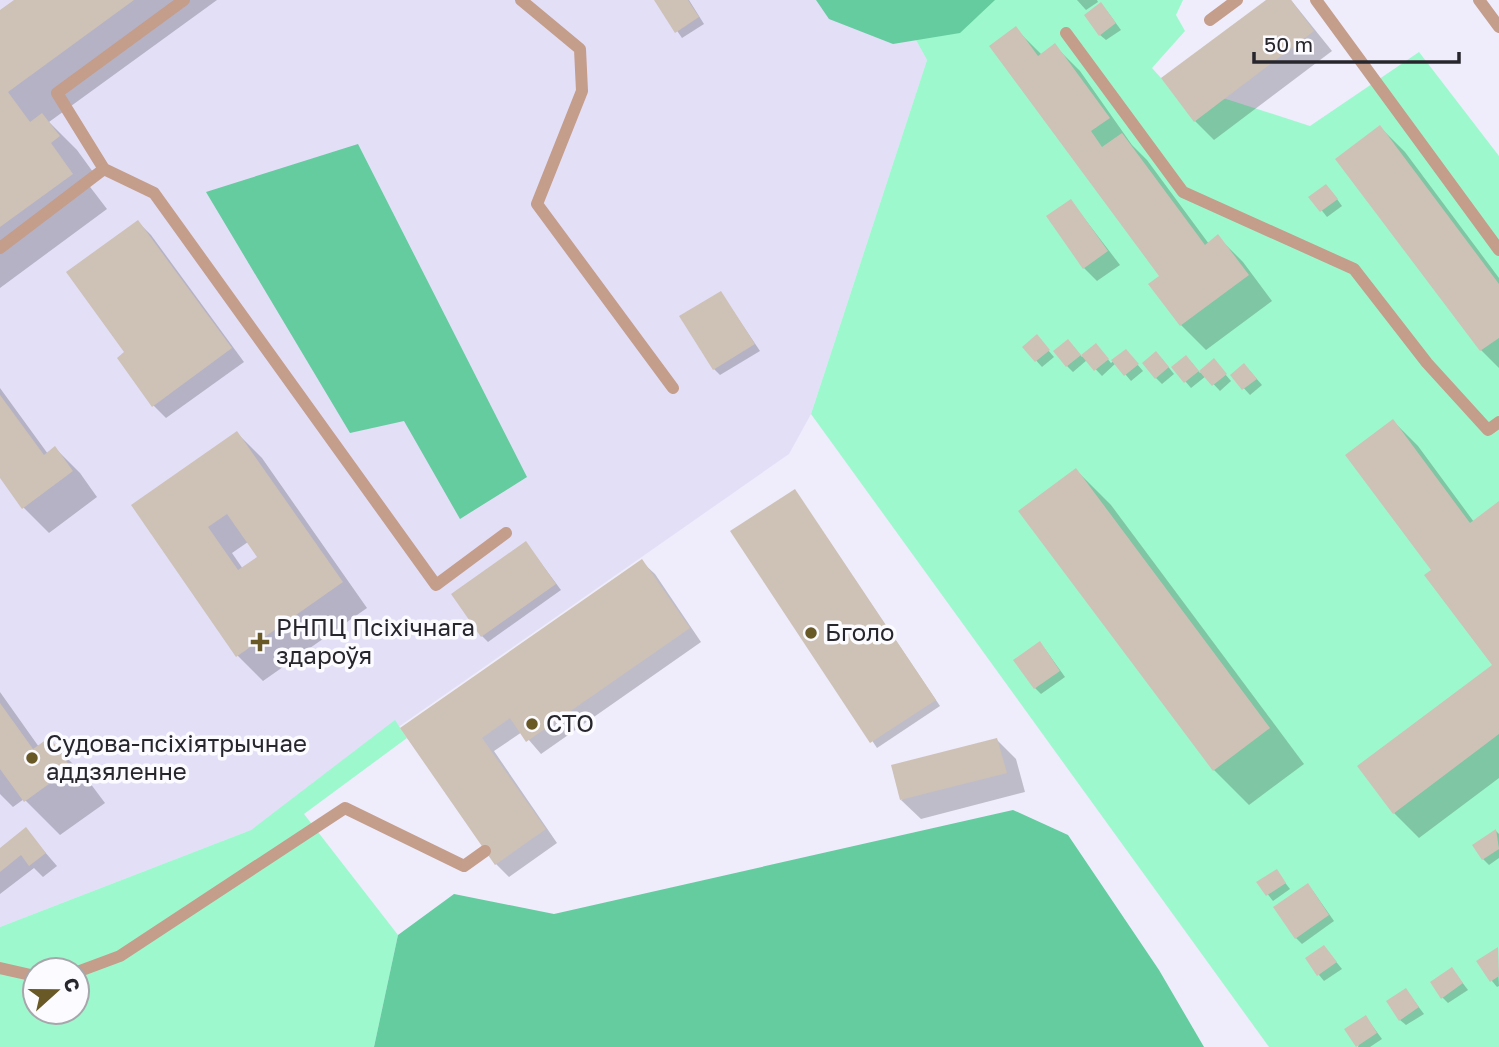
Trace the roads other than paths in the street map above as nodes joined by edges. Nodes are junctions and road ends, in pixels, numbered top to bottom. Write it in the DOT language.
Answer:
graph roads {
  1 [pos="184,0"];
  2 [pos="521,0"];
  3 [pos="1237,0"];
  4 [pos="1316,0"];
  5 [pos="1479,0"];
  6 [pos="1210,20"];
  7 [pos="1499,27"];
  8 [pos="1066,33"];
  9 [pos="104,169"];
  10 [pos="0,248"];
  11 [pos="1499,250"];
  12 [pos="673,388"];
  13 [pos="1499,422"];
  14 [pos="506,533"];
  15 [pos="485,851"];
  16 [pos="91,967"];
  17 [pos="0,968"];
  18 [pos="21,973"];
  1 -- 9 [label="lane"];
  2 -- 12 [label="lane"];
  3 -- 6 [label="lane"];
  4 -- 11 [label="lane"];
  5 -- 7 [label="lane"];
  8 -- 13 [label="lane"];
  9 -- 10 [label="lane"];
  9 -- 14 [label="lane"];
  15 -- 16 [label="lane"];
  17 -- 18 [label="lane"];
}
